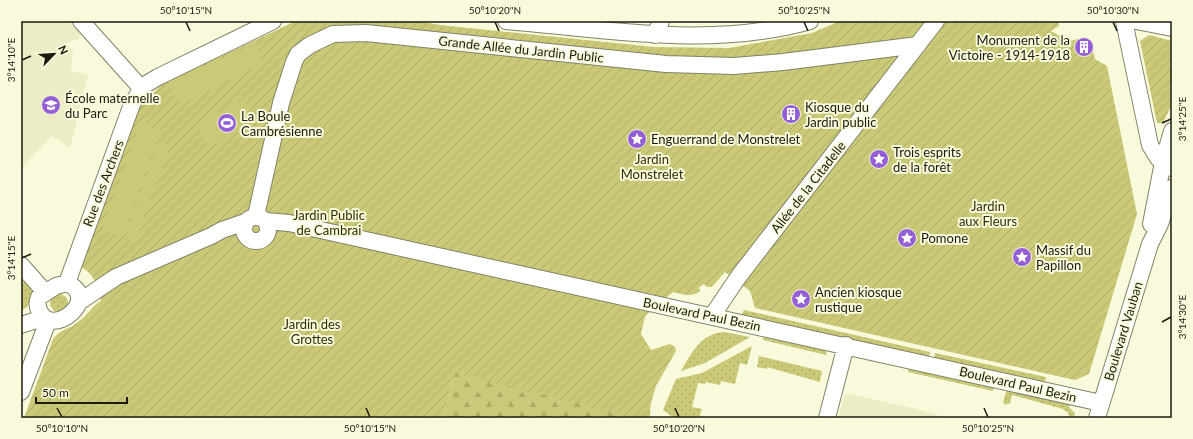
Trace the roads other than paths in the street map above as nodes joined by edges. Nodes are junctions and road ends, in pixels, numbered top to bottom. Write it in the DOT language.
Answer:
graph roads {
  1 [pos="81,21"];
  2 [pos="273,21"];
  3 [pos="512,21"];
  4 [pos="810,21"];
  5 [pos="936,21"];
  6 [pos="1124,21"];
  7 [pos="1130,21"];
  8 [pos="1136,21"];
  9 [pos="658,28"];
  10 [pos="1172,28"];
  11 [pos="918,45"];
  12 [pos="141,88"];
  13 [pos="1172,131"];
  14 [pos="1168,165"];
  15 [pos="1172,188"];
  16 [pos="1172,209"];
  17 [pos="258,224"];
  18 [pos="1160,224"];
  19 [pos="211,236"];
  20 [pos="248,238"];
  21 [pos="1150,244"];
  22 [pos="21,264"];
  23 [pos="116,277"];
  24 [pos="69,284"];
  25 [pos="41,297"];
  26 [pos="79,302"];
  27 [pos="21,313"];
  28 [pos="712,316"];
  29 [pos="46,319"];
  30 [pos="21,325"];
  31 [pos="846,345"];
  32 [pos="21,392"];
  33 [pos="1099,411"];
  34 [pos="827,418"];
  1 -- 12 [label="street"];
  2 -- 12 [label="street"];
  3 -- 9 [label="street"];
  4 -- 9 [label="street"];
  5 -- 11 [label="street, Allée de la Citadelle"];
  6 -- 7 [label="street"];
  6 -- 14 [label="street"];
  8 -- 10 [label="street"];
  11 -- 17 [label="street, Grande Allée du Jardin Public"];
  11 -- 28 [label="street, Allée de la Citadelle"];
  12 -- 24 [label="street, Rue des Archers"];
  13 -- 14 [label="street, Boulevard Vauban"];
  14 -- 21 [label="street, Boulevard Vauban"];
  15 -- 18 [label="street, Boulevard Vauban"];
  16 -- 18 [label="street"];
  17 -- 19 [label="street, Boulevard Paul Bezin"];
  17 -- 20 [label="street, Grande Allée du Jardin Public"];
  17 -- 28 [label="street, Boulevard Paul Bezin"];
  18 -- 21 [label="street, Boulevard Vauban"];
  19 -- 20 [label="street, Boulevard Paul Bezin"];
  19 -- 23 [label="street, Boulevard Paul Bezin"];
  21 -- 33 [label="street, Boulevard Vauban"];
  22 -- 25 [label="street"];
  23 -- 24 [label="street, Boulevard Paul Bezin"];
  23 -- 26 [label="street, Boulevard Paul Bezin"];
  24 -- 25 [label="street"];
  24 -- 26 [label="street"];
  25 -- 27 [label="street"];
  25 -- 29 [label="street"];
  26 -- 29 [label="street"];
  28 -- 31 [label="street, Boulevard Paul Bezin"];
  29 -- 30 [label="street"];
  29 -- 32 [label="street"];
  31 -- 33 [label="street, Boulevard Paul Bezin"];
  31 -- 34 [label="street"];
}
